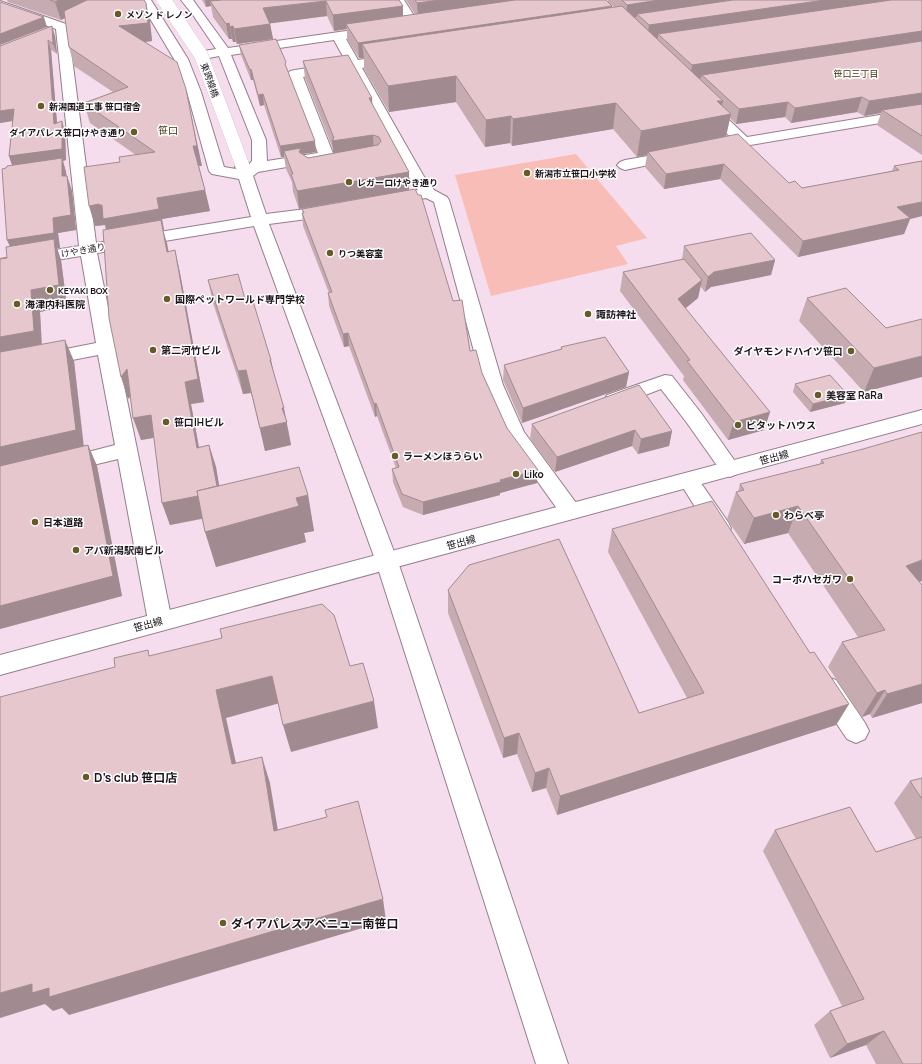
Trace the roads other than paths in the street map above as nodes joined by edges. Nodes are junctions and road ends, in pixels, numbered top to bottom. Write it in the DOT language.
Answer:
graph roads {
  1 [pos="145,0"];
  2 [pos="164,0"];
  3 [pos="187,0"];
  4 [pos="398,0"];
  5 [pos="0,5"];
  6 [pos="213,11"];
  7 [pos="198,13"];
  8 [pos="430,23"];
  9 [pos="414,25"];
  10 [pos="399,27"];
  11 [pos="361,33"];
  12 [pos="338,36"];
  13 [pos="223,52"];
  14 [pos="409,57"];
  15 [pos="181,59"];
  16 [pos="354,65"];
  17 [pos="696,96"];
  18 [pos="922,112"];
  19 [pos="744,142"];
  20 [pos="729,145"];
  21 [pos="692,152"];
  22 [pos="337,165"];
  23 [pos="625,166"];
  24 [pos="247,173"];
  25 [pos="428,193"];
  26 [pos="375,203"];
  27 [pos="344,208"];
  28 [pos="260,220"];
  29 [pos="88,249"];
  30 [pos="0,264"];
  31 [pos="106,347"];
  32 [pos="0,368"];
  33 [pos="596,407"];
  34 [pos="922,417"];
  35 [pos="127,450"];
  36 [pos="730,469"];
  37 [pos="45,470"];
  38 [pos="688,481"];
  39 [pos="571,511"];
  40 [pos="733,546"];
  41 [pos="387,562"];
  42 [pos="160,620"];
  43 [pos="0,665"];
  44 [pos="817,671"];
  45 [pos="856,731"];
  46 [pos="552,1064"];
  1 -- 15 [label="street"];
  2 -- 24 [label="street, 東跨線橋, bridge"];
  3 -- 7 [label="street"];
  4 -- 9 [label="street"];
  5 -- 29 [label="street"];
  6 -- 7 [label="street"];
  7 -- 13 [label="street"];
  8 -- 9 [label="street"];
  9 -- 10 [label="street"];
  11 -- 12 [label="street"];
  12 -- 13 [label="street"];
  12 -- 16 [label="street"];
  13 -- 15 [label="street"];
  13 -- 24 [label="street"];
  14 -- 16 [label="street"];
  15 -- 24 [label="street"];
  16 -- 24 [label="street"];
  16 -- 25 [label="street"];
  17 -- 19 [label="street"];
  18 -- 19 [label="street"];
  19 -- 20 [label="street"];
  21 -- 23 [label="street"];
  22 -- 24 [label="street"];
  24 -- 28 [label="street, 東跨線橋"];
  25 -- 26 [label="street"];
  25 -- 39 [label="street"];
  27 -- 28 [label="street, けやき通り"];
  28 -- 29 [label="street, けやき通り"];
  28 -- 41 [label="street, 東跨線橋"];
  29 -- 30 [label="street, けやき通り"];
  29 -- 31 [label="street"];
  31 -- 32 [label="street"];
  31 -- 35 [label="street"];
  33 -- 36 [label="street"];
  34 -- 36 [label="street, 笹出線"];
  35 -- 37 [label="street"];
  35 -- 42 [label="street"];
  36 -- 38 [label="street, 笹出線"];
  38 -- 39 [label="street, 笹出線"];
  38 -- 40 [label="street"];
  39 -- 41 [label="street, 笹出線"];
  41 -- 42 [label="street, 笹出線"];
  41 -- 46 [label="street, 東跨線橋"];
  42 -- 43 [label="street, 笹出線"];
  44 -- 45 [label="street"];
}
